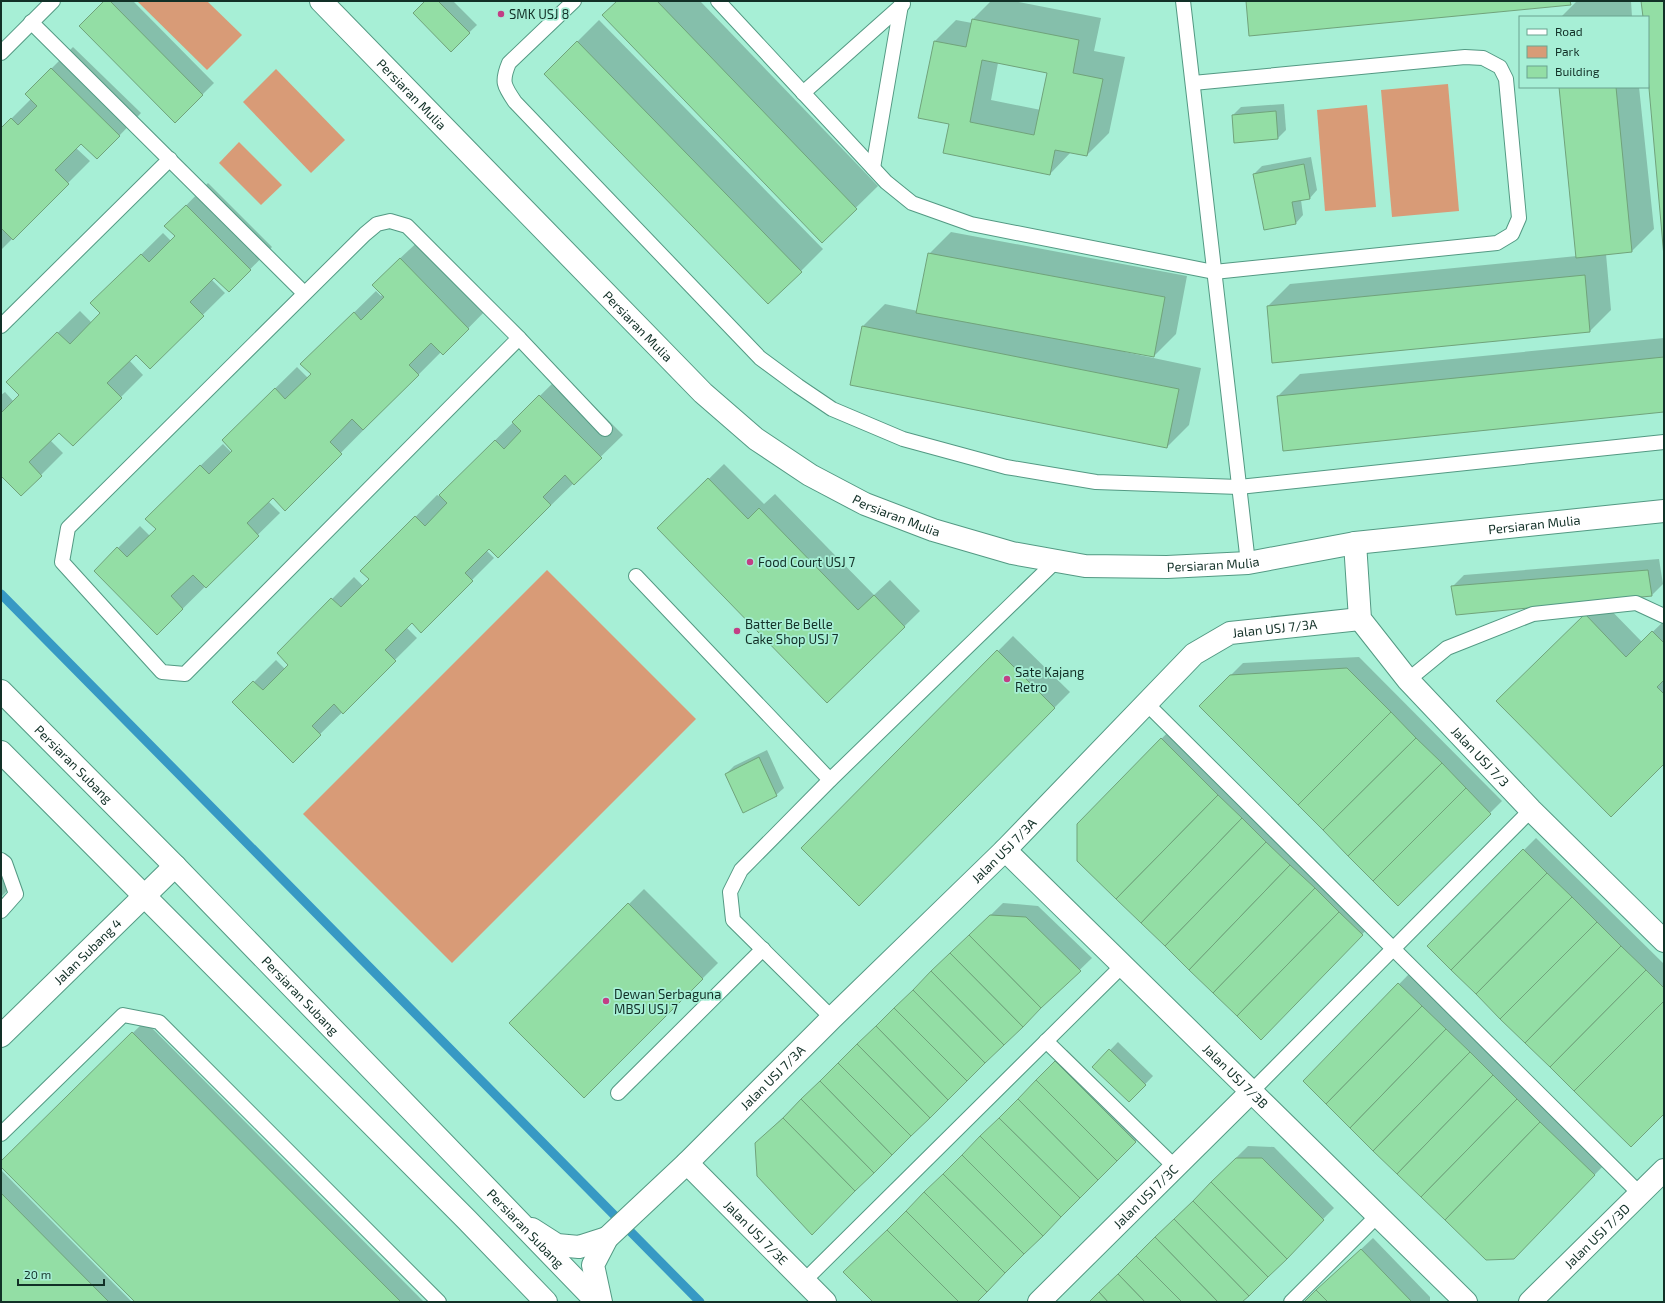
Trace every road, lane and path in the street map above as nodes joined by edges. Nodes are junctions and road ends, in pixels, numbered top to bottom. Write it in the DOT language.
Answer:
graph roads {
  1 [pos="321,1"];
  2 [pos="574,1"];
  3 [pos="718,1"];
  4 [pos="1183,1"];
  5 [pos="904,3"];
  6 [pos="44,4"];
  7 [pos="31,22"];
  8 [pos="1,53"];
  9 [pos="1193,84"];
  10 [pos="804,93"];
  11 [pos="170,159"];
  12 [pos="873,168"];
  13 [pos="1214,272"];
  14 [pos="304,293"];
  15 [pos="1,326"];
  16 [pos="519,338"];
  17 [pos="605,429"];
  18 [pos="1664,442"];
  19 [pos="1239,487"];
  20 [pos="1664,511"];
  21 [pos="1356,542"];
  22 [pos="1056,561"];
  23 [pos="1248,563"];
  24 [pos="636,576"];
  25 [pos="1664,616"];
  26 [pos="1360,619"];
  27 [pos="1408,680"];
  28 [pos="1,691"];
  29 [pos="1146,704"];
  30 [pos="1,752"];
  31 [pos="830,780"];
  32 [pos="1531,810"];
  33 [pos="1005,850"];
  34 [pos="1,860"];
  35 [pos="175,866"];
  36 [pos="144,896"];
  37 [pos="1,911"];
  38 [pos="1664,941"];
  39 [pos="1393,948"];
  40 [pos="763,949"];
  41 [pos="1123,965"];
  42 [pos="832,1018"];
  43 [pos="1,1036"];
  44 [pos="1046,1041"];
  45 [pos="1252,1091"];
  46 [pos="618,1093"];
  47 [pos="1,1134"];
  48 [pos="687,1163"];
  49 [pos="1175,1167"];
  50 [pos="1664,1170"];
  51 [pos="1640,1194"];
  52 [pos="1378,1215"];
  53 [pos="517,1219"];
  54 [pos="607,1238"];
  55 [pos="804,1281"];
  56 [pos="439,1302"];
  57 [pos="546,1302"];
  58 [pos="597,1302"];
  59 [pos="601,1302"];
  60 [pos="825,1302"];
  61 [pos="1039,1302"];
  62 [pos="1291,1302"];
  63 [pos="1466,1302"];
  64 [pos="1530,1302"];
  1 -- 22 [label="street, Persiaran Mulia"];
  2 -- 19 [label="lane"];
  3 -- 10 [label="lane"];
  4 -- 9 [label="lane"];
  5 -- 10 [label="lane"];
  5 -- 12 [label="lane"];
  6 -- 7 [label="lane"];
  7 -- 8 [label="lane"];
  7 -- 11 [label="lane"];
  9 -- 13 [label="lane"];
  9 -- 13 [label="lane"];
  10 -- 12 [label="lane"];
  11 -- 14 [label="lane"];
  11 -- 15 [label="lane"];
  12 -- 13 [label="lane"];
  13 -- 19 [label="lane"];
  14 -- 16 [label="lane"];
  14 -- 16 [label="lane"];
  16 -- 17 [label="lane"];
  18 -- 19 [label="lane"];
  19 -- 23 [label="lane"];
  20 -- 21 [label="street, Persiaran Mulia"];
  21 -- 23 [label="street, Persiaran Mulia"];
  21 -- 26 [label="street"];
  22 -- 23 [label="street, Persiaran Mulia"];
  22 -- 31 [label="lane"];
  24 -- 31 [label="lane"];
  25 -- 27 [label="lane"];
  26 -- 27 [label="street, Jalan USJ 7/3"];
  26 -- 29 [label="street, Jalan USJ 7/3A"];
  27 -- 32 [label="street, Jalan USJ 7/3"];
  28 -- 35 [label="street, Persiaran Subang"];
  29 -- 33 [label="street, Jalan USJ 7/3A"];
  29 -- 39 [label="lane"];
  30 -- 36 [label="street"];
  31 -- 40 [label="lane"];
  32 -- 38 [label="street, Jalan USJ 7/3"];
  32 -- 39 [label="lane"];
  33 -- 41 [label="street, Jalan USJ 7/3B"];
  33 -- 42 [label="street, Jalan USJ 7/3A"];
  34 -- 37 [label="lane"];
  35 -- 36 [label="street, Jalan Subang 4"];
  35 -- 53 [label="street, Persiaran Subang"];
  36 -- 43 [label="street, Jalan Subang 4"];
  36 -- 57 [label="street"];
  39 -- 45 [label="lane"];
  39 -- 51 [label="lane"];
  40 -- 42 [label="lane"];
  40 -- 46 [label="lane"];
  41 -- 44 [label="lane"];
  41 -- 45 [label="street, Jalan USJ 7/3B"];
  42 -- 48 [label="street, Jalan USJ 7/3A"];
  44 -- 49 [label="lane"];
  44 -- 55 [label="lane"];
  45 -- 49 [label="street, Jalan USJ 7/3C"];
  45 -- 52 [label="street, Jalan USJ 7/3B"];
  47 -- 56 [label="lane"];
  48 -- 54 [label="street, Jalan USJ 7/3A"];
  48 -- 55 [label="street, Jalan USJ 7/3E"];
  49 -- 61 [label="street, Jalan USJ 7/3C"];
  50 -- 51 [label="street, Jalan USJ 7/3D"];
  51 -- 64 [label="street, Jalan USJ 7/3D"];
  52 -- 62 [label="lane"];
  52 -- 63 [label="street, Jalan USJ 7/3B"];
  53 -- 54 [label="street"];
  53 -- 58 [label="street, Persiaran Subang"];
  54 -- 59 [label="street"];
  55 -- 60 [label="street, Jalan USJ 7/3E"];
}
